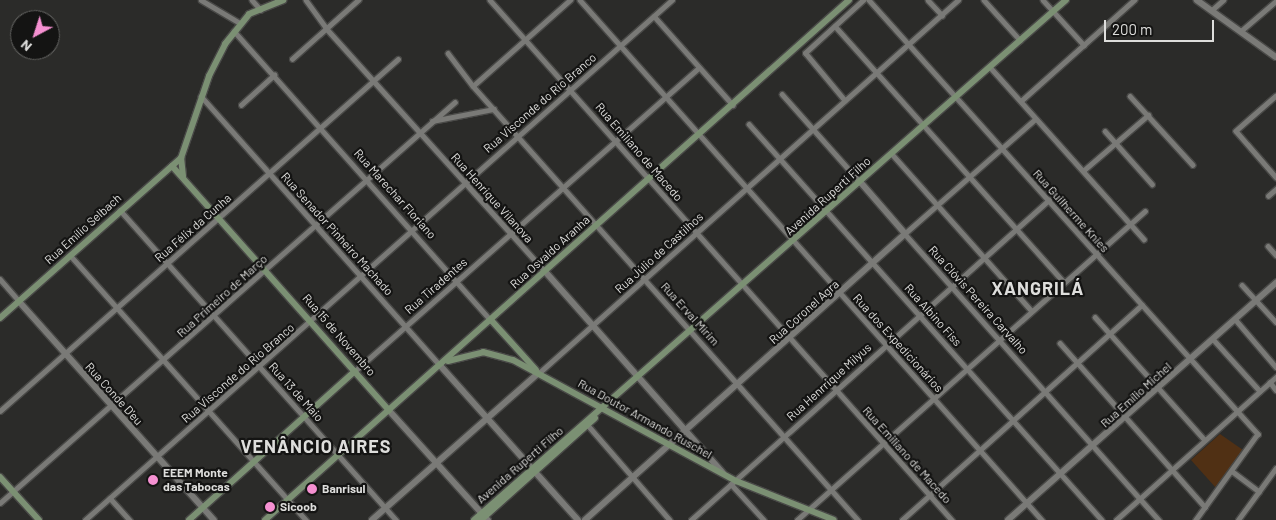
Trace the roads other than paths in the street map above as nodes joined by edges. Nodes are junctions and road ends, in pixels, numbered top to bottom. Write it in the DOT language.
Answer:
graph roads {
  1 [pos="200,0"];
  2 [pos="252,0"];
  3 [pos="283,0"];
  4 [pos="306,0"];
  5 [pos="358,0"];
  6 [pos="490,0"];
  7 [pos="570,0"];
  8 [pos="580,0"];
  9 [pos="671,0"];
  10 [pos="849,0"];
  11 [pos="863,0"];
  12 [pos="869,0"];
  13 [pos="928,0"];
  14 [pos="958,0"];
  15 [pos="984,0"];
  16 [pos="1043,0"];
  17 [pos="1066,0"];
  18 [pos="1134,0"];
  19 [pos="1197,0"];
  20 [pos="1223,0"];
  21 [pos="1276,0"];
  22 [pos="260,10"];
  23 [pos="1212,10"];
  24 [pos="1053,11"];
  25 [pos="942,14"];
  26 [pos="654,16"];
  27 [pos="240,23"];
  28 [pos="835,26"];
  29 [pos="326,28"];
  30 [pos="234,31"];
  31 [pos="1241,31"];
  32 [pos="526,40"];
  33 [pos="1020,40"];
  34 [pos="909,44"];
  35 [pos="621,45"];
  36 [pos="1084,45"];
  37 [pos="448,53"];
  38 [pos="1276,57"];
  39 [pos="292,59"];
  40 [pos="398,59"];
  41 [pos="990,67"];
  42 [pos="699,68"];
  43 [pos="876,73"];
  44 [pos="274,76"];
  45 [pos="374,81"];
  46 [pos="473,86"];
  47 [pos="570,90"];
  48 [pos="782,94"];
  49 [pos="201,96"];
  50 [pos="665,96"];
  51 [pos="956,96"];
  52 [pos="1130,96"];
  53 [pos="1276,96"];
  54 [pos="845,101"];
  55 [pos="1020,101"];
  56 [pos="454,102"];
  57 [pos="241,105"];
  58 [pos="734,105"];
  59 [pos="494,109"];
  60 [pos="1148,115"];
  61 [pos="1036,118"];
  62 [pos="431,121"];
  63 [pos="749,124"];
  64 [pos="923,125"];
  65 [pos="322,128"];
  66 [pos="813,129"];
  67 [pos="419,131"];
  68 [pos="1105,131"];
  69 [pos="700,135"];
  70 [pos="518,136"];
  71 [pos="616,141"];
  72 [pos="1116,143"];
  73 [pos="1002,148"];
  74 [pos="892,154"];
  75 [pos="181,158"];
  76 [pos="780,159"];
  77 [pos="1194,165"];
  78 [pos="172,166"];
  79 [pos="1083,171"];
  80 [pos="269,174"];
  81 [pos="183,177"];
  82 [pos="970,177"];
  83 [pos="1276,177"];
  84 [pos="367,178"];
  85 [pos="648,178"];
  86 [pos="860,182"];
  87 [pos="465,183"];
  88 [pos="1152,184"];
  89 [pos="564,188"];
  90 [pos="747,188"];
  91 [pos="1276,189"];
  92 [pos="1268,196"];
  93 [pos="1049,200"];
  94 [pos="938,205"];
  95 [pos="120,210"];
  96 [pos="826,211"];
  97 [pos="1145,211"];
  98 [pos="219,218"];
  99 [pos="1130,224"];
  100 [pos="315,225"];
  101 [pos="598,225"];
  102 [pos="1017,229"];
  103 [pos="413,230"];
  104 [pos="697,233"];
  105 [pos="511,234"];
  106 [pos="906,234"];
  107 [pos="1144,239"];
  108 [pos="794,241"];
  109 [pos="1268,246"];
  110 [pos="1097,254"];
  111 [pos="70,255"];
  112 [pos="1276,255"];
  113 [pos="984,258"];
  114 [pos="168,263"];
  115 [pos="873,263"];
  116 [pos="266,270"];
  117 [pos="546,272"];
  118 [pos="361,277"];
  119 [pos="0,279"];
  120 [pos="646,279"];
  121 [pos="458,281"];
  122 [pos="1064,282"];
  123 [pos="1276,283"];
  124 [pos="1242,285"];
  125 [pos="952,286"];
  126 [pos="743,287"];
  127 [pos="840,293"];
  128 [pos="1256,300"];
  129 [pos="20,301"];
  130 [pos="1142,305"];
  131 [pos="118,308"];
  132 [pos="1032,311"];
  133 [pos="214,316"];
  134 [pos="920,316"];
  135 [pos="1095,317"];
  136 [pos="0,318"];
  137 [pos="1235,319"];
  138 [pos="491,320"];
  139 [pos="312,321"];
  140 [pos="1276,322"];
  141 [pos="592,325"];
  142 [pos="406,327"];
  143 [pos="692,331"];
  144 [pos="1110,333"];
  145 [pos="790,338"];
  146 [pos="1213,339"];
  147 [pos="999,340"];
  148 [pos="1060,343"];
  149 [pos="886,345"];
  150 [pos="461,352"];
  151 [pos="65,354"];
  152 [pos="1191,359"];
  153 [pos="164,360"];
  154 [pos="1077,362"];
  155 [pos="443,364"];
  156 [pos="260,367"];
  157 [pos="1276,367"];
  158 [pos="967,369"];
  159 [pos="356,371"];
  160 [pos="539,372"];
  161 [pos="1276,377"];
  162 [pos="640,378"];
  163 [pos="1270,382"];
  164 [pos="739,384"];
  165 [pos="1158,388"];
  166 [pos="836,390"];
  167 [pos="1276,390"];
  168 [pos="1045,391"];
  169 [pos="1260,391"];
  170 [pos="934,399"];
  171 [pos="111,406"];
  172 [pos="604,408"];
  173 [pos="389,410"];
  174 [pos="1237,410"];
  175 [pos="0,411"];
  176 [pos="209,411"];
  177 [pos="305,417"];
  178 [pos="1126,417"];
  179 [pos="487,418"];
  180 [pos="1013,420"];
  181 [pos="586,424"];
  182 [pos="686,430"];
  183 [pos="784,436"];
  184 [pos="1205,440"];
  185 [pos="883,444"];
  186 [pos="669,445"];
  187 [pos="1094,446"];
  188 [pos="979,450"];
  189 [pos="338,455"];
  190 [pos="157,457"];
  191 [pos="254,462"];
  192 [pos="436,462"];
  193 [pos="1276,468"];
  194 [pos="534,470"];
  195 [pos="1172,470"];
  196 [pos="1232,471"];
  197 [pos="1061,474"];
  198 [pos="726,476"];
  199 [pos="0,477"];
  200 [pos="633,477"];
  201 [pos="734,483"];
  202 [pos="832,489"];
  203 [pos="13,491"];
  204 [pos="1259,491"];
  205 [pos="929,495"];
  206 [pos="110,498"];
  207 [pos="1140,498"];
  208 [pos="288,500"];
  209 [pos="0,503"];
  210 [pos="1026,503"];
  211 [pos="1205,507"];
  212 [pos="202,508"];
  213 [pos="385,508"];
  214 [pos="808,510"];
  215 [pos="484,517"];
  216 [pos="39,520"];
  217 [pos="85,520"];
  218 [pos="130,520"];
  219 [pos="188,520"];
  220 [pos="214,520"];
  221 [pos="266,520"];
  222 [pos="306,520"];
  223 [pos="372,520"];
  224 [pos="396,520"];
  225 [pos="474,520"];
  226 [pos="578,520"];
  227 [pos="585,520"];
  228 [pos="670,520"];
  229 [pos="691,520"];
  230 [pos="764,520"];
  231 [pos="797,520"];
  232 [pos="834,520"];
  233 [pos="858,520"];
  234 [pos="902,520"];
  235 [pos="952,520"];
  236 [pos="1008,520"];
  237 [pos="1042,520"];
  238 [pos="1102,520"];
  239 [pos="1116,520"];
  240 [pos="1159,520"];
  241 [pos="1196,520"];
  242 [pos="1238,520"];
  1 -- 27 [label="street"];
  2 -- 22 [label="street"];
  3 -- 22 [label="main road"];
  4 -- 29 [label="street, Rua Henrique Vilanova"];
  5 -- 29 [label="street"];
  6 -- 32 [label="street, Rua Emiliano de Macedo"];
  7 -- 32 [label="street"];
  8 -- 35 [label="street, Rua dos Expedicionários"];
  9 -- 26 [label="street, Rua Visconde do Rio Branco"];
  10 -- 58 [label="main road, Rua Osvaldo Aranha"];
  11 -- 28 [label="street"];
  12 -- 34 [label="street, Rua Guilherme Knies"];
  13 -- 25 [label="street"];
  14 -- 25 [label="street, Rua Júlio de Castilhos"];
  15 -- 33 [label="street"];
  16 -- 24 [label="street"];
  17 -- 24 [label="main road, Avenida Ruperti Filho"];
  18 -- 36 [label="street"];
  19 -- 23 [label="street"];
  20 -- 23 [label="street"];
  21 -- 31 [label="street"];
  22 -- 27 [label="main road"];
  23 -- 31 [label="street"];
  24 -- 33 [label="main road, Avenida Ruperti Filho"];
  24 -- 36 [label="street"];
  25 -- 34 [label="street, Rua Júlio de Castilhos"];
  26 -- 35 [label="street, Rua Visconde do Rio Branco"];
  26 -- 42 [label="street"];
  27 -- 30 [label="main road"];
  28 -- 43 [label="street"];
  28 -- 54 [label="street"];
  29 -- 39 [label="street"];
  29 -- 45 [label="street, Rua Henrique Vilanova"];
  30 -- 44 [label="street, Rua Marechar Floriano"];
  30 -- 49 [label="main road"];
  31 -- 38 [label="street"];
  32 -- 46 [label="street"];
  32 -- 47 [label="street, Rua Emiliano de Macedo"];
  33 -- 41 [label="main road, Avenida Ruperti Filho"];
  34 -- 43 [label="street, Rua Júlio de Castilhos"];
  34 -- 51 [label="street, Rua Guilherme Knies"];
  35 -- 47 [label="street, Rua Visconde do Rio Branco"];
  35 -- 50 [label="street, Rua dos Expedicionários"];
  36 -- 55 [label="street"];
  37 -- 46 [label="street, Rua Erval Mirim"];
  40 -- 45 [label="street, Rua Félix da Cunha"];
  41 -- 51 [label="main road, Avenida Ruperti Filho"];
  41 -- 55 [label="street"];
  42 -- 50 [label="street, Rua Tiradentes"];
  42 -- 58 [label="street"];
  43 -- 54 [label="street, Rua Júlio de Castilhos"];
  43 -- 64 [label="street"];
  44 -- 57 [label="street"];
  44 -- 65 [label="street, Rua Marechar Floriano"];
  45 -- 65 [label="street, Rua Félix da Cunha"];
  45 -- 67 [label="street, Rua Henrique Vilanova"];
  46 -- 59 [label="street, Rua Erval Mirim"];
  47 -- 70 [label="street, Rua Visconde do Rio Branco"];
  47 -- 71 [label="street, Rua Emiliano de Macedo"];
  48 -- 66 [label="street, Rua Clóvis Pereira Carvalho"];
  49 -- 75 [label="main road"];
  49 -- 80 [label="street, Rua Senador Pinheiro Machado"];
  50 -- 69 [label="street, Rua dos Expedicionários"];
  50 -- 71 [label="street, Rua Tiradentes"];
  51 -- 64 [label="main road, Avenida Ruperti Filho"];
  51 -- 73 [label="street, Rua Guilherme Knies"];
  52 -- 60 [label="street"];
  53 -- 83 [label="street"];
  54 -- 66 [label="street, Rua Júlio de Castilhos"];
  55 -- 61 [label="street"];
  56 -- 62 [label="street, Rua Primeiro de Março"];
  58 -- 69 [label="main road, Rua Osvaldo Aranha"];
  59 -- 62 [label="street"];
  59 -- 70 [label="street, Rua Erval Mirim"];
  60 -- 72 [label="street"];
  60 -- 77 [label="street"];
  61 -- 73 [label="street, Rua Coronel Agra"];
  61 -- 79 [label="street"];
  62 -- 67 [label="street, Rua Primeiro de Março"];
  63 -- 76 [label="street, Rua Albino Fiss"];
  64 -- 74 [label="main road, Avenida Ruperti Filho"];
  64 -- 82 [label="street"];
  65 -- 80 [label="street, Rua Félix da Cunha"];
  65 -- 84 [label="street, Rua Marechar Floriano"];
  66 -- 76 [label="street, Rua Júlio de Castilhos"];
  66 -- 86 [label="street, Rua Clóvis Pereira Carvalho"];
  67 -- 84 [label="street, Rua Primeiro de Março"];
  67 -- 87 [label="street, Rua Henrique Vilanova"];
  68 -- 72 [label="street"];
  69 -- 85 [label="main road, Rua Osvaldo Aranha"];
  69 -- 90 [label="street, Rua dos Expedicionários"];
  70 -- 87 [label="street, Rua Visconde do Rio Branco"];
  70 -- 89 [label="street, Rua Erval Mirim"];
  71 -- 85 [label="street, Rua Emiliano de Macedo"];
  71 -- 89 [label="street, Rua Tiradentes"];
  72 -- 79 [label="street"];
  72 -- 88 [label="street"];
  73 -- 82 [label="street, Rua Coronel Agra"];
  73 -- 93 [label="street, Rua Guilherme Knies"];
  74 -- 86 [label="main road, Avenida Ruperti Filho"];
  74 -- 94 [label="street"];
  75 -- 78 [label="main road, Rua Emílio Selbach"];
  75 -- 81 [label="main road"];
  76 -- 90 [label="street, Rua Júlio de Castilhos"];
  76 -- 96 [label="street, Rua Albino Fiss"];
  78 -- 81 [label="main road, Rua 15 de Novembro"];
  78 -- 95 [label="main road, Rua Emílio Selbach"];
  79 -- 99 [label="street"];
  80 -- 98 [label="street, Rua Félix da Cunha"];
  80 -- 100 [label="street, Rua Senador Pinheiro Machado"];
  81 -- 98 [label="main road, Rua 15 de Novembro"];
  82 -- 94 [label="street, Rua Coronel Agra"];
  82 -- 102 [label="street"];
  84 -- 100 [label="street, Rua Primeiro de Março"];
  84 -- 103 [label="street, Rua Marechar Floriano"];
  85 -- 101 [label="main road, Rua Osvaldo Aranha"];
  85 -- 104 [label="street, Rua Emiliano de Macedo"];
  86 -- 96 [label="main road, Avenida Ruperti Filho"];
  86 -- 106 [label="street, Rua Clóvis Pereira Carvalho"];
  87 -- 103 [label="street, Rua Visconde do Rio Branco"];
  87 -- 105 [label="street, Rua Henrique Vilanova"];
  89 -- 101 [label="street, Rua Erval Mirim"];
  89 -- 105 [label="street, Rua Tiradentes"];
  90 -- 104 [label="street, Rua Júlio de Castilhos"];
  90 -- 108 [label="street, Rua dos Expedicionários"];
  91 -- 92 [label="street"];
  93 -- 102 [label="street, Rua Henrrique Milyus"];
  93 -- 110 [label="street, Rua Guilherme Knies"];
  94 -- 106 [label="street, Rua Coronel Agra"];
  94 -- 113 [label="street"];
  95 -- 111 [label="main road, Rua Emílio Selbach"];
  95 -- 114 [label="street, Rua 13 de Maio"];
  96 -- 108 [label="main road, Avenida Ruperti Filho"];
  96 -- 115 [label="street, Rua Albino Fiss"];
  97 -- 99 [label="street"];
  98 -- 114 [label="street, Rua Félix da Cunha"];
  98 -- 116 [label="main road, Rua 15 de Novembro"];
  99 -- 107 [label="street"];
  99 -- 110 [label="street"];
  100 -- 116 [label="street, Rua Primeiro de Março"];
  100 -- 118 [label="street, Rua Senador Pinheiro Machado"];
  101 -- 117 [label="main road, Rua Osvaldo Aranha"];
  101 -- 120 [label="street, Rua Erval Mirim"];
  102 -- 113 [label="street, Rua Henrrique Milyus"];
  102 -- 122 [label="street"];
  103 -- 118 [label="street, Rua Visconde do Rio Branco"];
  103 -- 121 [label="street, Rua Marechar Floriano"];
  104 -- 120 [label="street, Rua Júlio de Castilhos"];
  104 -- 126 [label="street, Rua Emiliano de Macedo"];
  105 -- 117 [label="street, Rua Henrique Vilanova"];
  105 -- 121 [label="street, Rua Tiradentes"];
  106 -- 115 [label="street, Rua Coronel Agra"];
  106 -- 125 [label="street, Rua Clóvis Pereira Carvalho"];
  108 -- 126 [label="main road, Avenida Ruperti Filho"];
  108 -- 127 [label="street, Rua dos Expedicionários"];
  109 -- 112 [label="street"];
  110 -- 122 [label="street"];
  110 -- 130 [label="street, Rua Guilherme Knies"];
  111 -- 129 [label="main road, Rua Emílio Selbach"];
  111 -- 131 [label="street"];
  113 -- 125 [label="street, Rua Henrrique Milyus"];
  113 -- 132 [label="street"];
  114 -- 131 [label="street, Rua Félix da Cunha"];
  114 -- 133 [label="street, Rua 13 de Maio"];
  115 -- 127 [label="street, Rua Coronel Agra"];
  115 -- 134 [label="street, Rua Albino Fiss"];
  116 -- 133 [label="street, Rua Primeiro de Março"];
  116 -- 139 [label="main road, Rua 15 de Novembro"];
  117 -- 138 [label="main road, Rua Osvaldo Aranha"];
  117 -- 141 [label="street, Rua Henrique Vilanova"];
  118 -- 139 [label="street, Rua Visconde do Rio Branco"];
  118 -- 142 [label="street, Rua Senador Pinheiro Machado"];
  119 -- 129 [label="street, Rua Conde D'eu"];
  120 -- 141 [label="street, Rua Júlio de Castilhos"];
  120 -- 143 [label="street, Rua Erval Mirim"];
  121 -- 138 [label="street, Rua Marechar Floriano"];
  121 -- 142 [label="street, Rua Tiradentes"];
  122 -- 132 [label="street"];
  123 -- 128 [label="street, Rua Emílio Michel"];
  124 -- 128 [label="street"];
  125 -- 134 [label="street, Rua Henrrique Milyus"];
  125 -- 147 [label="street, Rua Clóvis Pereira Carvalho"];
  126 -- 143 [label="main road, Avenida Ruperti Filho"];
  126 -- 145 [label="street, Rua Emiliano de Macedo"];
  127 -- 145 [label="street, Rua Coronel Agra"];
  127 -- 149 [label="street, Rua dos Expedicionários"];
  128 -- 137 [label="street, Rua Emílio Michel"];
  128 -- 140 [label="street"];
  129 -- 136 [label="main road, Rua Emílio Selbach"];
  129 -- 151 [label="street, Rua Conde D'eu"];
  130 -- 144 [label="street"];
  130 -- 152 [label="street, Rua Guilherme Knies"];
  131 -- 151 [label="street, Rua Félix da Cunha"];
  131 -- 153 [label="street"];
  132 -- 147 [label="street"];
  133 -- 153 [label="street, Rua Primeiro de Março"];
  133 -- 156 [label="street, Rua 13 de Maio"];
  134 -- 149 [label="street, Rua Henrrique Milyus"];
  134 -- 158 [label="street, Rua Albino Fiss"];
  135 -- 144 [label="street"];
  137 -- 146 [label="street, Rua Emílio Michel"];
  137 -- 157 [label="street"];
  138 -- 150 [label="main road, Rua Osvaldo Aranha"];
  138 -- 160 [label="main road, Rua Marechar Floriano"];
  139 -- 156 [label="street, Rua Visconde do Rio Branco"];
  139 -- 159 [label="main road, Rua 15 de Novembro"];
  141 -- 160 [label="street, Rua Júlio de Castilhos"];
  141 -- 162 [label="street, Rua Henrique Vilanova"];
  142 -- 155 [label="street, Rua Senador Pinheiro Machado"];
  142 -- 159 [label="street, Rua Tiradentes"];
  143 -- 162 [label="main road, Avenida Ruperti Filho"];
  143 -- 164 [label="street, Rua Erval Mirim"];
  144 -- 154 [label="street"];
  144 -- 165 [label="street"];
  145 -- 164 [label="street, Rua Coronel Agra"];
  145 -- 166 [label="street, Rua Emiliano de Macedo"];
  146 -- 152 [label="street, Rua Emílio Michel"];
  146 -- 169 [label="street"];
  147 -- 158 [label="street"];
  147 -- 168 [label="street, Rua Clóvis Pereira Carvalho"];
  148 -- 154 [label="street"];
  149 -- 166 [label="street, Rua Henrrique Milyus"];
  149 -- 170 [label="street, Rua dos Expedicionários"];
  150 -- 155 [label="main road, Rua Osvaldo Aranha"];
  150 -- 160 [label="main road, Rua Doutor Armando Ruschel"];
  151 -- 171 [label="street, Rua Conde D'eu"];
  151 -- 175 [label="street, Rua Félix da Cunha"];
  152 -- 165 [label="street, Rua Emílio Michel"];
  152 -- 174 [label="street, Rua Guilherme Knies"];
  153 -- 171 [label="street, Rua Primeiro de Março"];
  153 -- 176 [label="street"];
  154 -- 168 [label="street"];
  154 -- 178 [label="street"];
  155 -- 173 [label="main road, Rua Osvaldo Aranha"];
  155 -- 179 [label="street, Rua Senador Pinheiro Machado"];
  156 -- 176 [label="street, Rua Visconde do Rio Branco"];
  156 -- 177 [label="street, Rua 13 de Maio"];
  158 -- 170 [label="street"];
  158 -- 180 [label="street, Rua Albino Fiss"];
  159 -- 173 [label="main road, Rua 15 de Novembro"];
  159 -- 177 [label="main road, Rua Tiradentes"];
  160 -- 172 [label="main road, Rua Doutor Armando Ruschel"];
  160 -- 179 [label="street, Rua Júlio de Castilhos"];
  161 -- 163 [label="street"];
  162 -- 172 [label="main road, Avenida Ruperti Filho"];
  162 -- 182 [label="street, Rua Henrique Vilanova"];
  163 -- 167 [label="street"];
  163 -- 169 [label="street"];
  164 -- 182 [label="street, Rua Coronel Agra"];
  164 -- 183 [label="street, Rua Erval Mirim"];
  165 -- 178 [label="street, Rua Emílio Michel"];
  165 -- 184 [label="street"];
  166 -- 183 [label="street, Rua Henrrique Milyus"];
  166 -- 185 [label="street, Rua Emiliano de Macedo"];
  168 -- 180 [label="street"];
  168 -- 187 [label="street, Rua Clóvis Pereira Carvalho"];
  169 -- 174 [label="street"];
  170 -- 185 [label="street"];
  170 -- 188 [label="street, Rua dos Expedicionários"];
  171 -- 190 [label="street, Rua Conde D'eu"];
  171 -- 203 [label="street, Rua Primeiro de Março"];
  172 -- 181 [label="main road, Avenida Ruperti Filho"];
  172 -- 186 [label="main road, Rua Doutor Armando Ruschel"];
  173 -- 189 [label="main road, Rua Osvaldo Aranha"];
  173 -- 192 [label="street, Rua 15 de Novembro"];
  174 -- 184 [label="street"];
  174 -- 196 [label="street, Rua Guilherme Knies"];
  176 -- 190 [label="street, Rua Visconde do Rio Branco"];
  176 -- 191 [label="street"];
  177 -- 189 [label="street, Rua 13 de Maio"];
  177 -- 191 [label="main road, Rua Tiradentes"];
  178 -- 187 [label="street, Rua Emílio Michel"];
  178 -- 195 [label="street"];
  179 -- 192 [label="street, Rua Júlio de Castilhos"];
  179 -- 194 [label="street, Rua Senador Pinheiro Machado"];
  180 -- 188 [label="street"];
  180 -- 197 [label="street, Rua Albino Fiss"];
  181 -- 194 [label="main road, Avenida Ruperti Filho"];
  181 -- 200 [label="street"];
  182 -- 186 [label="street, Rua Coronel Agra"];
  182 -- 198 [label="street, Rua Henrique Vilanova"];
  183 -- 201 [label="street, Rua Henrrique Milyus"];
  183 -- 202 [label="street, Rua Erval Mirim"];
  184 -- 195 [label="street"];
  185 -- 202 [label="street"];
  185 -- 205 [label="street, Rua Emiliano de Macedo"];
  186 -- 198 [label="main road, Rua Doutor Armando Ruschel"];
  186 -- 200 [label="street, Rua Coronel Agra"];
  187 -- 197 [label="street, Rua Emílio Michel"];
  187 -- 207 [label="street, Rua Clóvis Pereira Carvalho"];
  188 -- 205 [label="street"];
  188 -- 210 [label="street, Rua dos Expedicionários"];
  189 -- 208 [label="main road, Rua Osvaldo Aranha"];
  189 -- 213 [label="street, Rua 13 de Maio"];
  190 -- 206 [label="street, Rua Visconde do Rio Branco"];
  190 -- 212 [label="street, Rua Conde D'eu"];
  191 -- 208 [label="street"];
  191 -- 212 [label="main road, Rua Tiradentes"];
  192 -- 213 [label="street, Rua Júlio de Castilhos"];
  192 -- 215 [label="street, Rua 15 de Novembro"];
  193 -- 204 [label="street"];
  194 -- 215 [label="main road, Avenida Ruperti Filho"];
  194 -- 226 [label="street, Rua Senador Pinheiro Machado"];
  195 -- 207 [label="street"];
  195 -- 211 [label="street"];
  196 -- 204 [label="street"];
  196 -- 211 [label="street"];
  197 -- 210 [label="street, Rua Emílio Michel"];
  197 -- 238 [label="street, Rua Albino Fiss"];
  198 -- 201 [label="main road, Rua Doutor Armando Ruschel"];
  199 -- 203 [label="main road"];
  200 -- 227 [label="street, Rua Coronel Agra"];
  200 -- 228 [label="street"];
  201 -- 214 [label="main road, Rua Doutor Armando Ruschel"];
  201 -- 229 [label="street, Rua Henrrique Milyus"];
  201 -- 230 [label="street"];
  202 -- 214 [label="street"];
  202 -- 233 [label="street, Rua Erval Mirim"];
  203 -- 209 [label="street, Rua Primeiro de Março"];
  203 -- 216 [label="main road"];
  204 -- 242 [label="street"];
  205 -- 234 [label="street"];
  205 -- 235 [label="street, Rua Emiliano de Macedo"];
  206 -- 217 [label="street, Rua Visconde do Rio Branco"];
  206 -- 218 [label="street"];
  207 -- 239 [label="street"];
  207 -- 240 [label="street, Rua Clóvis Pereira Carvalho"];
  208 -- 221 [label="main road, Rua Osvaldo Aranha"];
  208 -- 222 [label="street"];
  210 -- 236 [label="street, Rua Emílio Michel"];
  210 -- 237 [label="street, Rua dos Expedicionários"];
  211 -- 241 [label="street"];
  212 -- 219 [label="main road, Rua Tiradentes"];
  212 -- 220 [label="street, Rua Conde D'eu"];
  213 -- 223 [label="street, Rua Júlio de Castilhos"];
  213 -- 224 [label="street, Rua 13 de Maio"];
  214 -- 231 [label="street"];
  214 -- 232 [label="main road, Rua Doutor Armando Ruschel"];
  215 -- 225 [label="main road, Avenida Ruperti Filho"];
}
